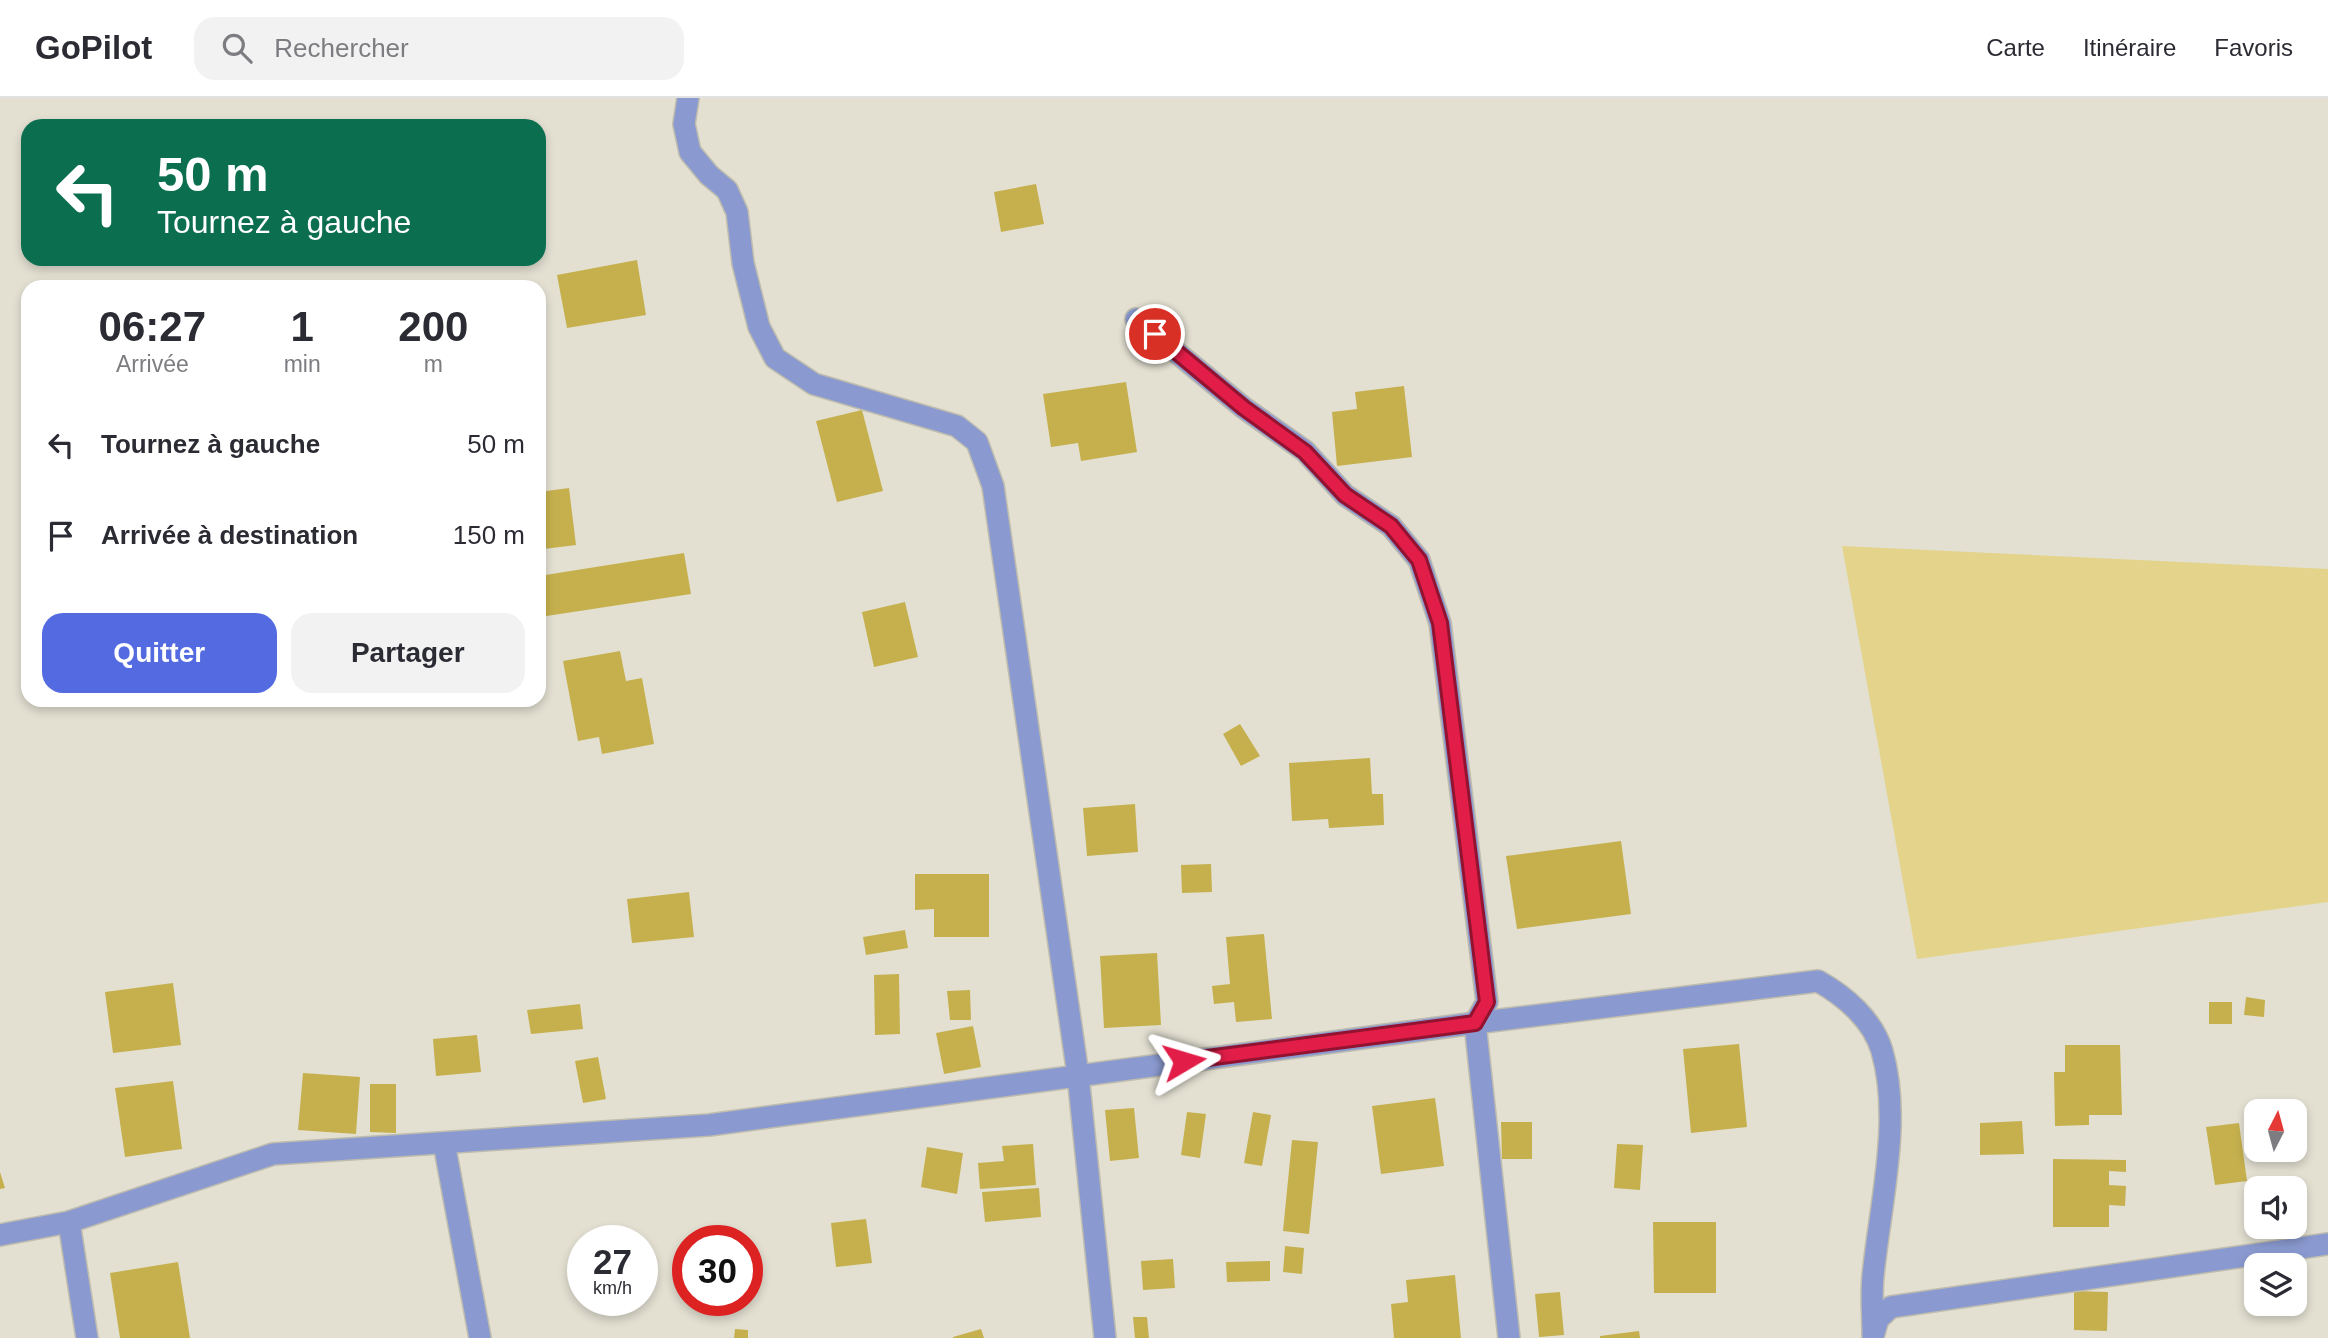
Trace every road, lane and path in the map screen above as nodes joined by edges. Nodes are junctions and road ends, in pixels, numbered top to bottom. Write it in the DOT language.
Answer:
graph roads {
  1 [pos="688,98"];
  2 [pos="1136,319"];
  3 [pos="1475,1023"];
  4 [pos="1078,1075"];
  5 [pos="444,1143"];
  6 [pos="69,1222"];
  7 [pos="0,1235"];
  8 [pos="2328,1244"];
  9 [pos="1873,1336"];
  10 [pos="86,1338"];
  11 [pos="480,1338"];
  12 [pos="1105,1338"];
  13 [pos="1509,1338"];
  1 -- 4 [label="street"];
  2 -- 3 [label="street"];
  3 -- 4 [label="street"];
  3 -- 9 [label="street"];
  3 -- 13 [label="street"];
  4 -- 5 [label="street"];
  4 -- 12 [label="street"];
  5 -- 6 [label="street"];
  5 -- 11 [label="street"];
  6 -- 7 [label="street"];
  6 -- 10 [label="street"];
  8 -- 9 [label="street"];
}
